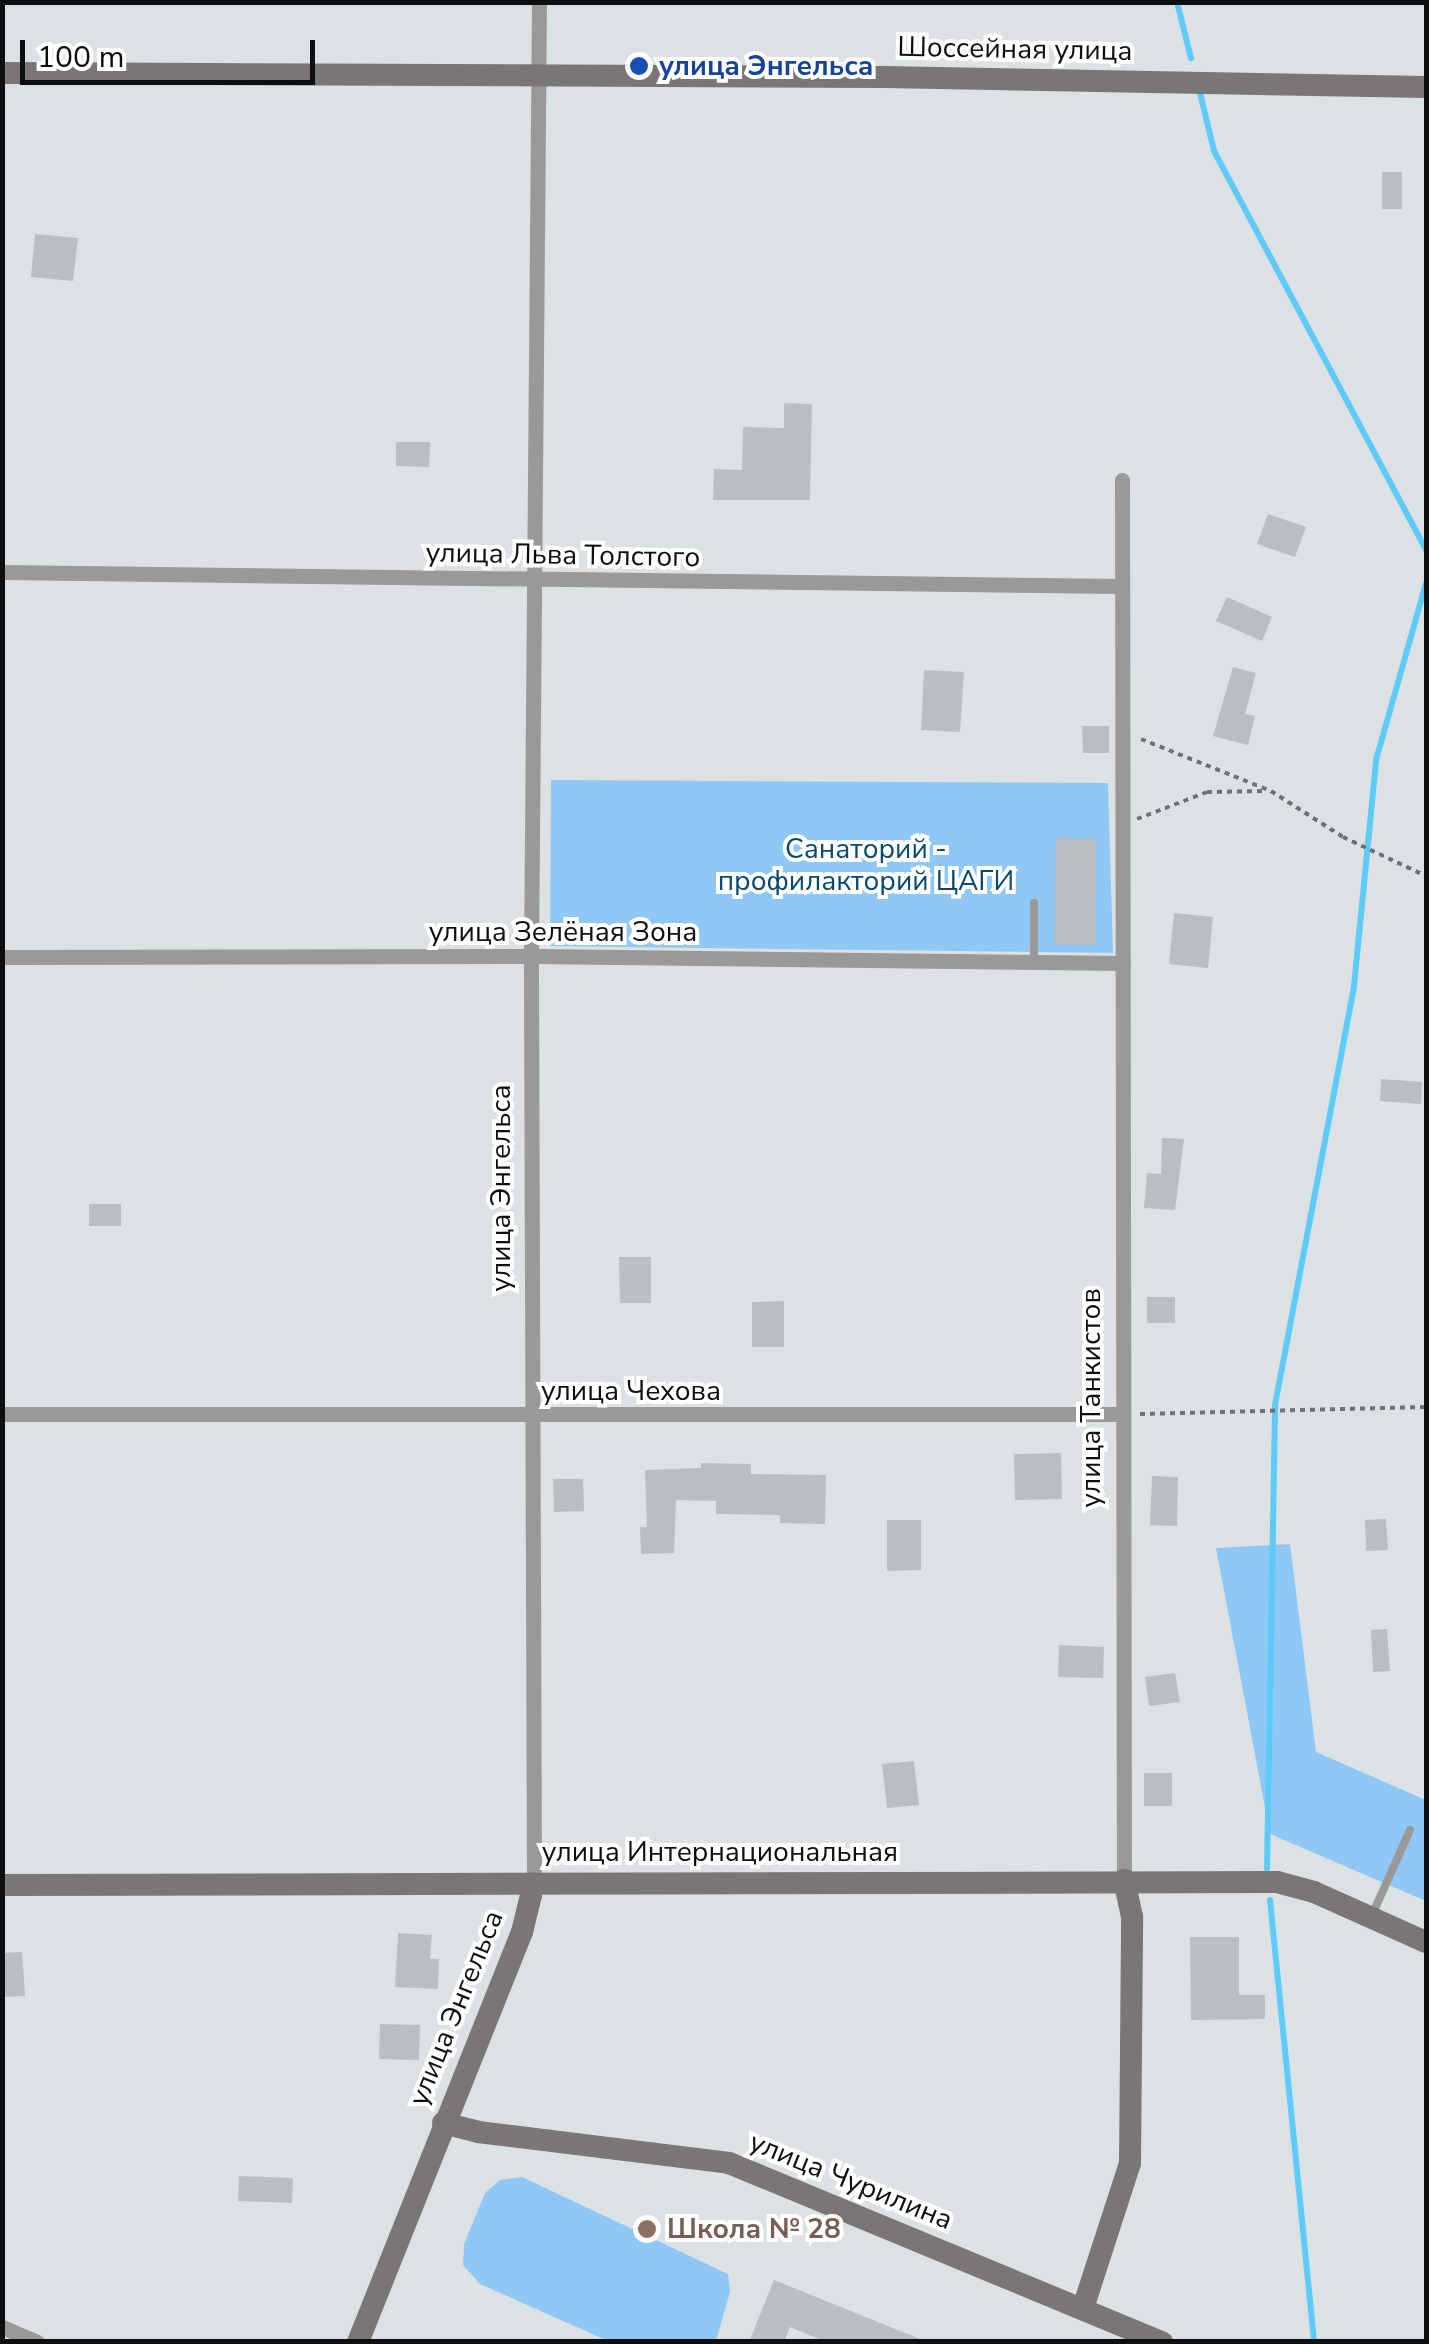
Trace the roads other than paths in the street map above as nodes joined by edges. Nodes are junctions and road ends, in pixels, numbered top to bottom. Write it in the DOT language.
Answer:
graph roads {
  1 [pos="538,2"];
  2 [pos="2,74"];
  3 [pos="537,78"];
  4 [pos="1426,85"];
  5 [pos="1122,480"];
  6 [pos="2,572"];
  7 [pos="535,580"];
  8 [pos="1122,586"];
  9 [pos="1034,903"];
  10 [pos="531,956"];
  11 [pos="2,957"];
  12 [pos="1034,962"];
  13 [pos="1123,963"];
  14 [pos="2,1414"];
  15 [pos="1120,1414"];
  16 [pos="531,1416"];
  17 [pos="1410,1830"];
  18 [pos="1124,1880"];
  19 [pos="534,1882"];
  20 [pos="2,1884"];
  21 [pos="1371,1918"];
  22 [pos="1426,1942"];
  23 [pos="443,2122"];
  24 [pos="1083,2308"];
  25 [pos="2,2327"];
  26 [pos="37,2342"];
  27 [pos="358,2342"];
  28 [pos="1162,2342"];
  1 -- 3 [label="street, улица Энгельса"];
  2 -- 3 [label="main road, Шоссейная улица"];
  3 -- 4 [label="main road, Шоссейная улица"];
  3 -- 7 [label="street, улица Энгельса"];
  5 -- 8 [label="street, улица Танкистов"];
  6 -- 7 [label="street, улица Льва Толстого"];
  7 -- 8 [label="street, улица Льва Толстого"];
  7 -- 10 [label="street, улица Энгельса"];
  8 -- 13 [label="street, улица Танкистов"];
  9 -- 12 [label="lane"];
  10 -- 11 [label="street, улица Зелёная Зона"];
  10 -- 12 [label="street, улица Зелёная Зона"];
  10 -- 16 [label="street, улица Энгельса"];
  12 -- 13 [label="street, улица Зелёная Зона"];
  13 -- 15 [label="street, улица Танкистов"];
  14 -- 16 [label="street, улица Чехова"];
  15 -- 16 [label="street, улица Чехова"];
  15 -- 18 [label="street, улица Танкистов"];
  16 -- 19 [label="street, улица Энгельса"];
  17 -- 21 [label="lane"];
  18 -- 19 [label="main road, улица Интернациональная"];
  18 -- 21 [label="main road, улица Интернациональная"];
  18 -- 24 [label="main road, улица Танкистов"];
  19 -- 20 [label="main road, улица Интернациональная"];
  19 -- 23 [label="main road, улица Энгельса"];
  21 -- 22 [label="main road, улица Интернациональная"];
  23 -- 24 [label="main road, улица Чурилина"];
  23 -- 27 [label="main road, улица Энгельса"];
  24 -- 28 [label="main road, улица Чурилина"];
  25 -- 26 [label="street"];
}
